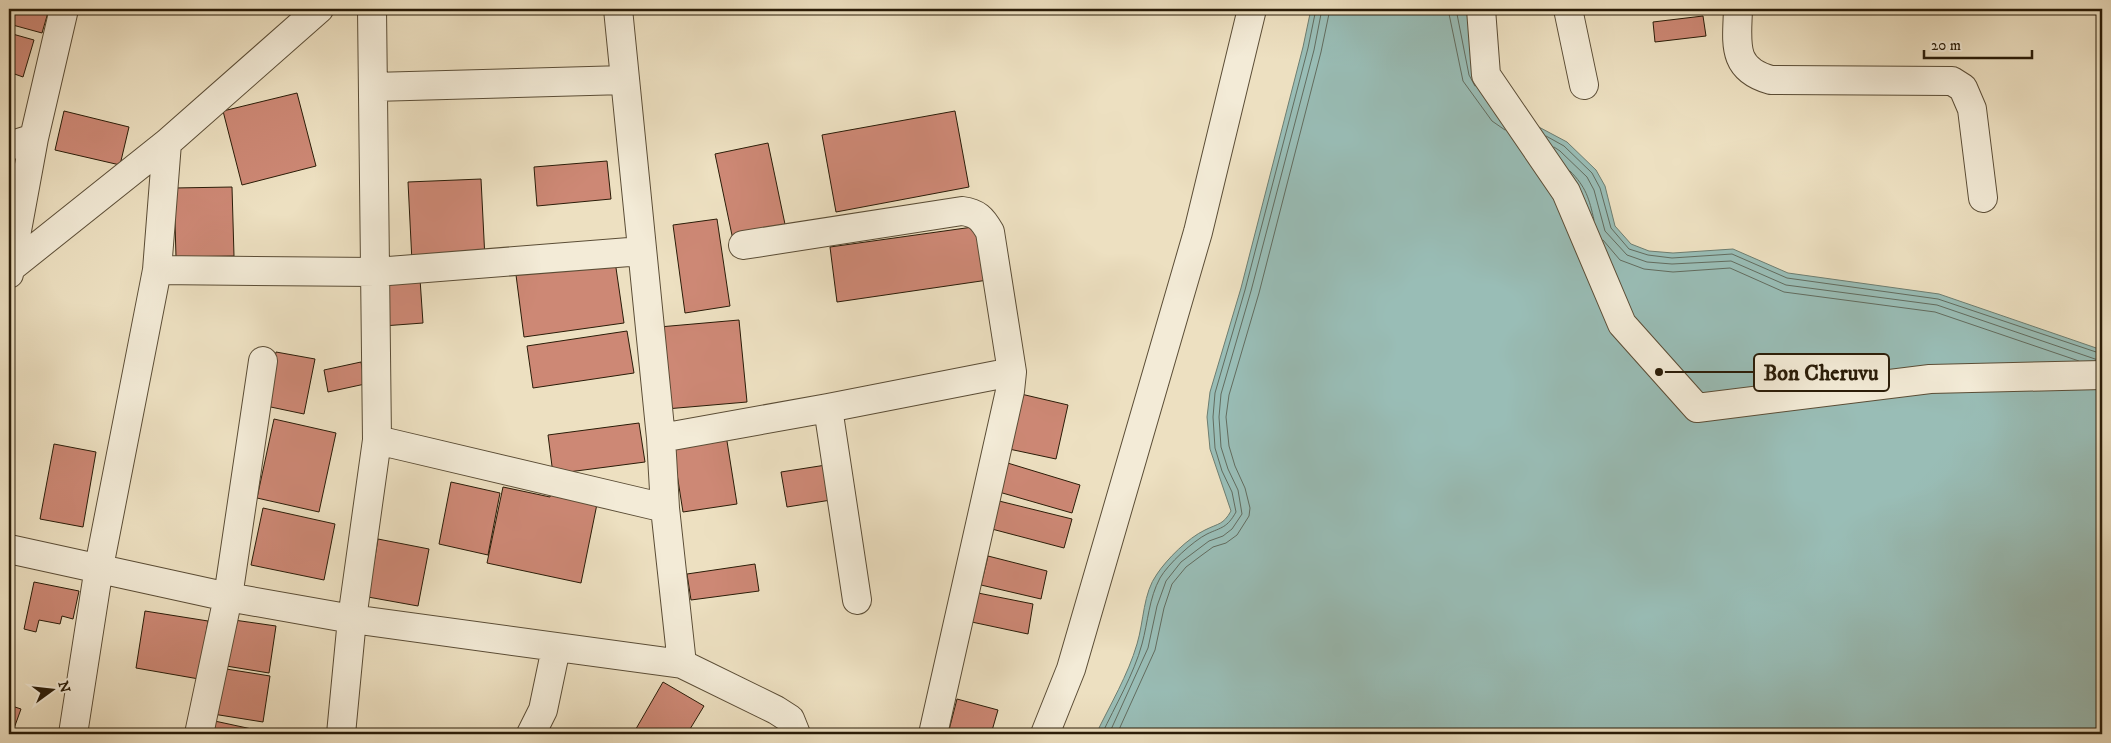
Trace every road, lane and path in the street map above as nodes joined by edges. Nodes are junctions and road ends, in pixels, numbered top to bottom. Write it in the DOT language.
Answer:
graph roads {
  1 [pos="64,9"];
  2 [pos="319,9"];
  3 [pos="372,9"];
  4 [pos="618,9"];
  5 [pos="1252,9"];
  6 [pos="1481,9"];
  7 [pos="1568,9"];
  8 [pos="1738,9"];
  9 [pos="625,80"];
  10 [pos="1584,85"];
  11 [pos="373,87"];
  12 [pos="34,138"];
  13 [pos="167,143"];
  14 [pos="9,146"];
  15 [pos="1983,198"];
  16 [pos="743,245"];
  17 [pos="642,251"];
  18 [pos="157,270"];
  19 [pos="9,271"];
  20 [pos="376,272"];
  21 [pos="262,361"];
  22 [pos="1012,372"];
  23 [pos="2102,375"];
  24 [pos="828,408"];
  25 [pos="661,438"];
  26 [pos="377,440"];
  27 [pos="665,508"];
  28 [pos="9,549"];
  29 [pos="98,567"];
  30 [pos="228,597"];
  31 [pos="857,600"];
  32 [pos="352,619"];
  33 [pos="556,648"];
  34 [pos="682,664"];
  35 [pos="74,734"];
  36 [pos="199,734"];
  37 [pos="341,734"];
  38 [pos="531,734"];
  39 [pos="796,734"];
  40 [pos="933,734"];
  41 [pos="1045,734"];
  1 -- 12 [label="street"];
  2 -- 13 [label="street"];
  3 -- 11 [label="street"];
  4 -- 9 [label="street"];
  5 -- 41 [label="street"];
  6 -- 23 [label="street"];
  7 -- 10 [label="street"];
  8 -- 15 [label="street"];
  9 -- 11 [label="street"];
  9 -- 17 [label="street"];
  11 -- 20 [label="street"];
  12 -- 14 [label="street"];
  12 -- 19 [label="street"];
  13 -- 18 [label="street"];
  13 -- 19 [label="street"];
  16 -- 22 [label="street"];
  17 -- 20 [label="street"];
  17 -- 25 [label="street"];
  18 -- 20 [label="street"];
  18 -- 29 [label="street"];
  20 -- 26 [label="street"];
  21 -- 30 [label="street"];
  22 -- 24 [label="street"];
  22 -- 40 [label="street"];
  24 -- 25 [label="street"];
  24 -- 31 [label="street"];
  25 -- 27 [label="street"];
  26 -- 27 [label="street"];
  26 -- 32 [label="street"];
  27 -- 34 [label="street"];
  28 -- 29 [label="street"];
  29 -- 30 [label="street"];
  29 -- 35 [label="street"];
  30 -- 32 [label="street"];
  30 -- 36 [label="street"];
  32 -- 33 [label="street"];
  32 -- 37 [label="street"];
  33 -- 34 [label="street"];
  33 -- 38 [label="street"];
  34 -- 39 [label="street"];
}
